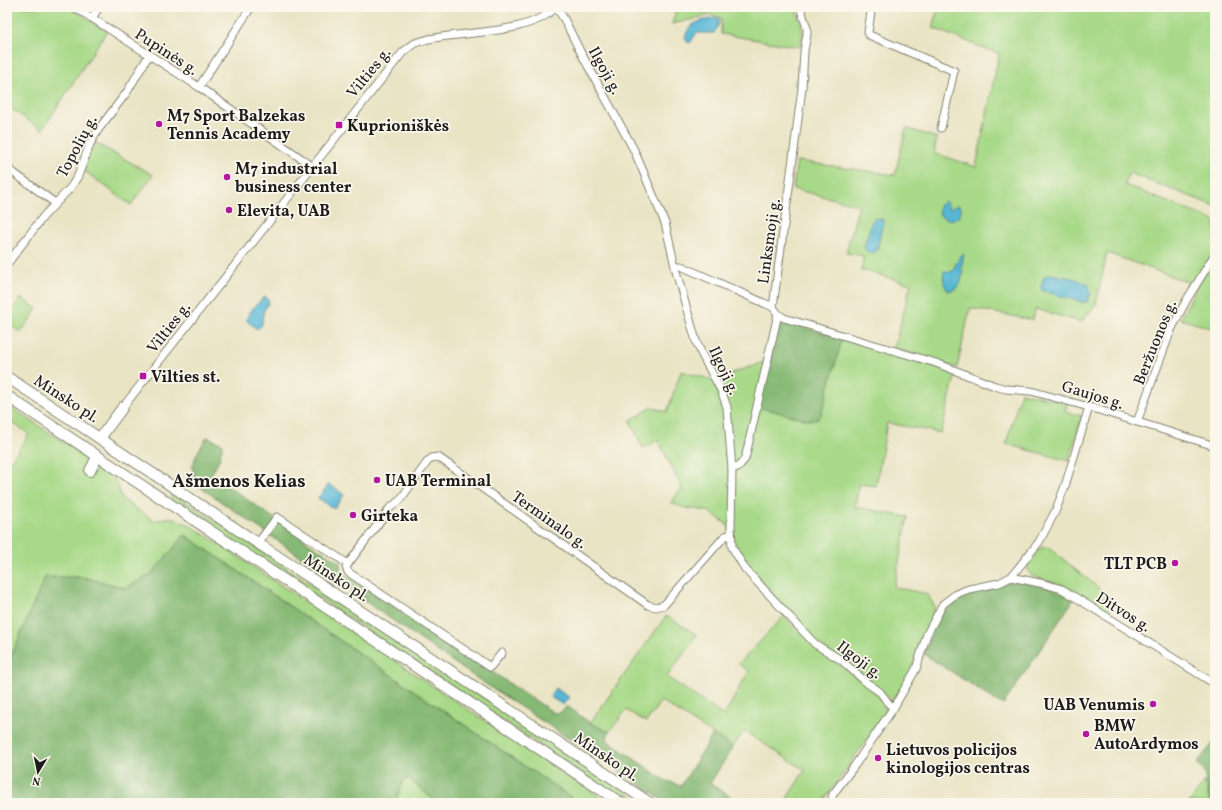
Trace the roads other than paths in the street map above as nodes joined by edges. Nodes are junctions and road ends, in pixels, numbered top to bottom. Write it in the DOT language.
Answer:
graph roads {
  1 [pos="74,7"];
  2 [pos="99,7"];
  3 [pos="251,7"];
  4 [pos="555,7"];
  5 [pos="800,7"];
  6 [pos="869,8"];
  7 [pos="92,18"];
  8 [pos="149,55"];
  9 [pos="199,88"];
  10 [pos="940,128"];
  11 [pos="312,166"];
  12 [pos="7,168"];
  13 [pos="55,203"];
  14 [pos="1215,254"];
  15 [pos="7,264"];
  16 [pos="675,266"];
  17 [pos="773,307"];
  18 [pos="778,314"];
  19 [pos="7,377"];
  20 [pos="7,396"];
  21 [pos="122,407"];
  22 [pos="1089,407"];
  23 [pos="1137,422"];
  24 [pos="100,438"];
  25 [pos="1215,446"];
  26 [pos="97,457"];
  27 [pos="111,465"];
  28 [pos="732,469"];
  29 [pos="90,471"];
  30 [pos="173,487"];
  31 [pos="731,535"];
  32 [pos="258,543"];
  33 [pos="348,564"];
  34 [pos="1011,577"];
  35 [pos="502,653"];
  36 [pos="1215,684"];
  37 [pos="894,707"];
  38 [pos="621,803"];
  39 [pos="650,803"];
  40 [pos="831,803"];
  1 -- 7 [label="street, Pupinės g."];
  2 -- 7 [label="street"];
  3 -- 9 [label="street"];
  4 -- 11 [label="street, Vilties g."];
  4 -- 16 [label="street, Ilgoji g."];
  5 -- 17 [label="street, Linksmoji g."];
  6 -- 10 [label="street"];
  7 -- 8 [label="street, Pupinės g."];
  8 -- 9 [label="street, Pupinės g."];
  8 -- 13 [label="street, Topolių g."];
  9 -- 11 [label="street, Pupinės g."];
  11 -- 21 [label="street, Vilties g."];
  12 -- 13 [label="street"];
  13 -- 15 [label="street, Topolių g."];
  14 -- 23 [label="street, Beržuonos g."];
  16 -- 17 [label="street"];
  16 -- 28 [label="street, Ilgoji g."];
  17 -- 18 [label="street, Linksmoji g."];
  18 -- 22 [label="street, Gaujos g."];
  18 -- 28 [label="street"];
  19 -- 24 [label="highway, Minsko pl."];
  20 -- 26 [label="highway, Minsko pl."];
  21 -- 24 [label="highway"];
  22 -- 23 [label="street, Gaujos g."];
  22 -- 34 [label="street"];
  23 -- 25 [label="street, Gaujos g."];
  24 -- 30 [label="highway, Minsko pl."];
  26 -- 27 [label="highway, Minsko pl."];
  26 -- 29 [label="highway"];
  27 -- 30 [label="highway"];
  27 -- 38 [label="highway, Minsko pl."];
  28 -- 31 [label="street, Ilgoji g."];
  30 -- 32 [label="highway, Minsko pl."];
  31 -- 33 [label="street, Terminalo g."];
  31 -- 37 [label="street, Ilgoji g."];
  32 -- 33 [label="street"];
  32 -- 39 [label="highway, Minsko pl."];
  33 -- 35 [label="street"];
  34 -- 36 [label="street, Ditvos g."];
  34 -- 37 [label="street"];
  37 -- 40 [label="street"];
}
